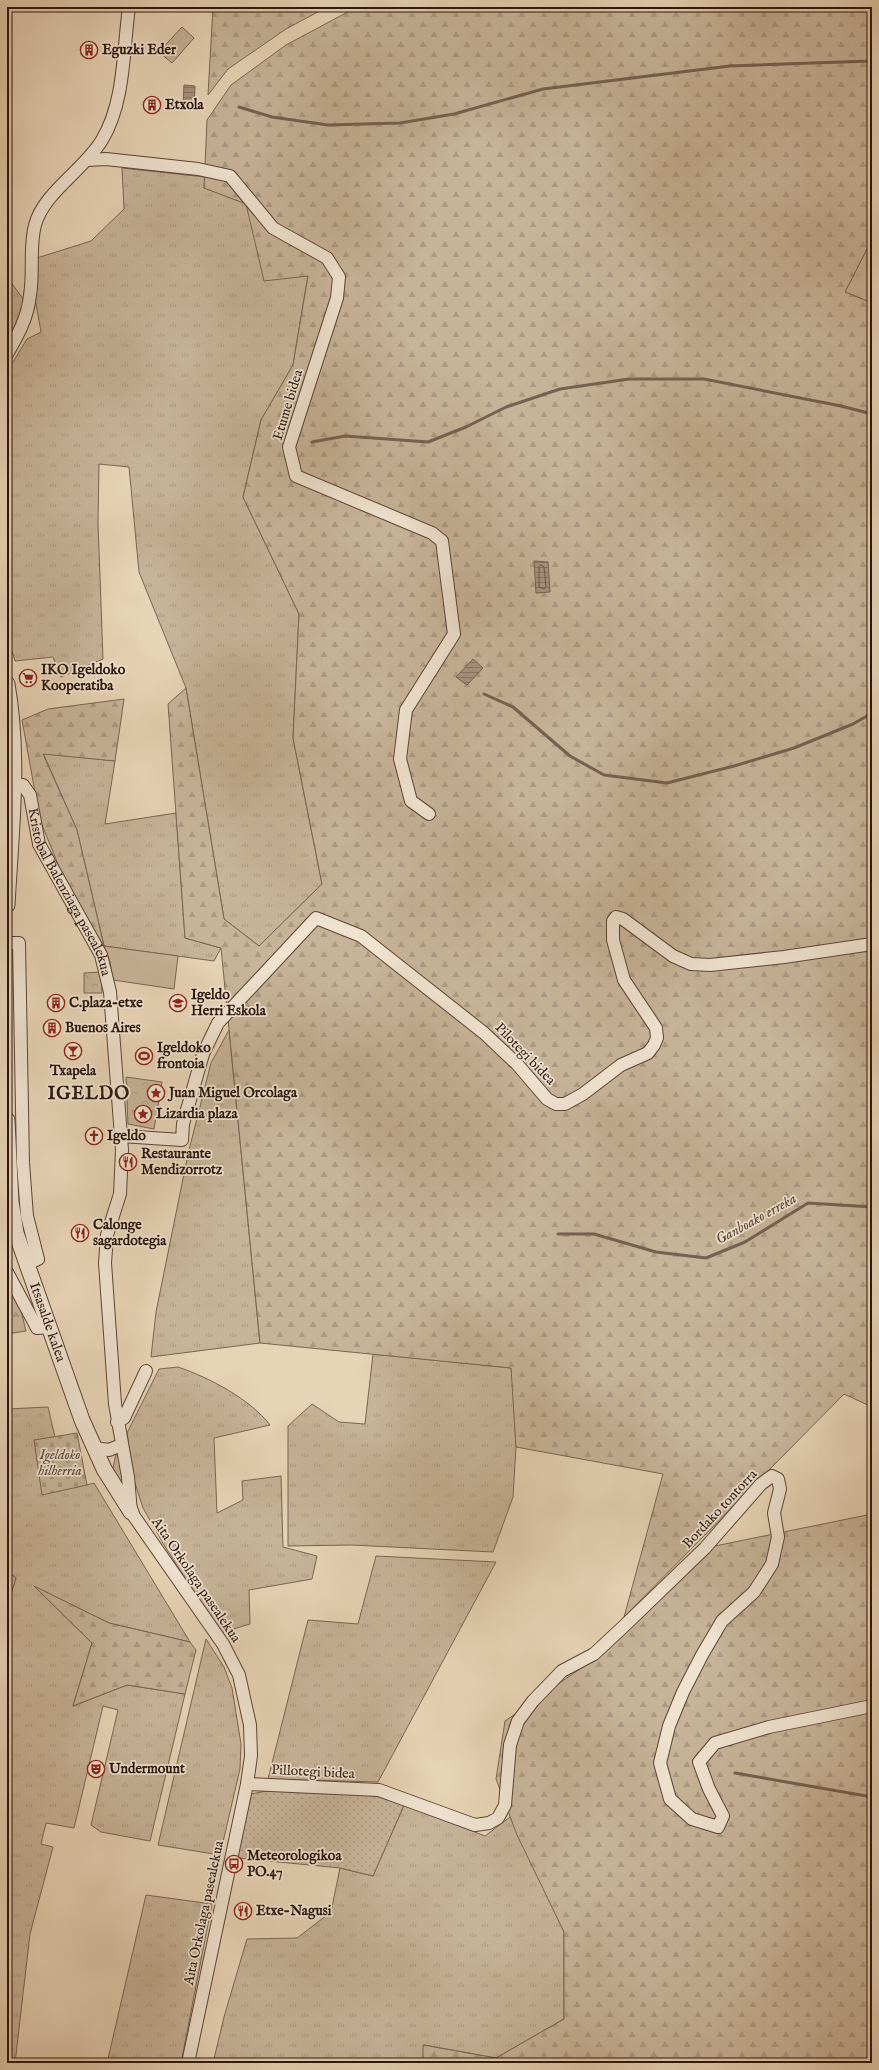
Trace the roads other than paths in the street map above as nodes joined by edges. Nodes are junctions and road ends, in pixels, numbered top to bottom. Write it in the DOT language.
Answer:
graph roads {
  1 [pos="129,7"];
  2 [pos="88,160"];
  3 [pos="7,354"];
  4 [pos="8,692"];
  5 [pos="14,786"];
  6 [pos="429,814"];
  7 [pos="7,905"];
  8 [pos="7,943"];
  9 [pos="872,944"];
  10 [pos="120,1111"];
  11 [pos="7,1120"];
  12 [pos="121,1136"];
  13 [pos="26,1265"];
  14 [pos="7,1272"];
  15 [pos="48,1327"];
  16 [pos="146,1371"];
  17 [pos="117,1422"];
  18 [pos="121,1445"];
  19 [pos="94,1448"];
  20 [pos="131,1512"];
  21 [pos="872,1706"];
  22 [pos="247,1784"];
  23 [pos="379,1790"];
  24 [pos="188,2063"];
  1 -- 2 [label="street"];
  2 -- 3 [label="street"];
  2 -- 6 [label="street, Etume bidea"];
  4 -- 5 [label="street"];
  5 -- 7 [label="street"];
  5 -- 10 [label="street, Kristobal Balenziaga pasealekua"];
  8 -- 13 [label="street"];
  9 -- 12 [label="street, Pilotegi bidea"];
  10 -- 12 [label="street, Aita Orkolaga pasealekua"];
  11 -- 13 [label="street, Itsasalde kalea"];
  12 -- 17 [label="street, Aita Orkolaga pasealekua"];
  13 -- 15 [label="street, Itsasalde kalea"];
  14 -- 15 [label="street"];
  15 -- 19 [label="street, Itsasalde kalea"];
  16 -- 17 [label="street"];
  17 -- 18 [label="street, Aita Orkolaga pasealekua"];
  18 -- 19 [label="street"];
  18 -- 20 [label="street, Aita Orkolaga pasealekua"];
  19 -- 20 [label="street, Itsasalde kalea"];
  20 -- 22 [label="street, Aita Orkolaga pasealekua"];
  21 -- 23 [label="street, Bordako tontorra"];
  22 -- 23 [label="street, Pillotegi bidea"];
  22 -- 24 [label="street, Aita Orkolaga pasealekua"];
}
